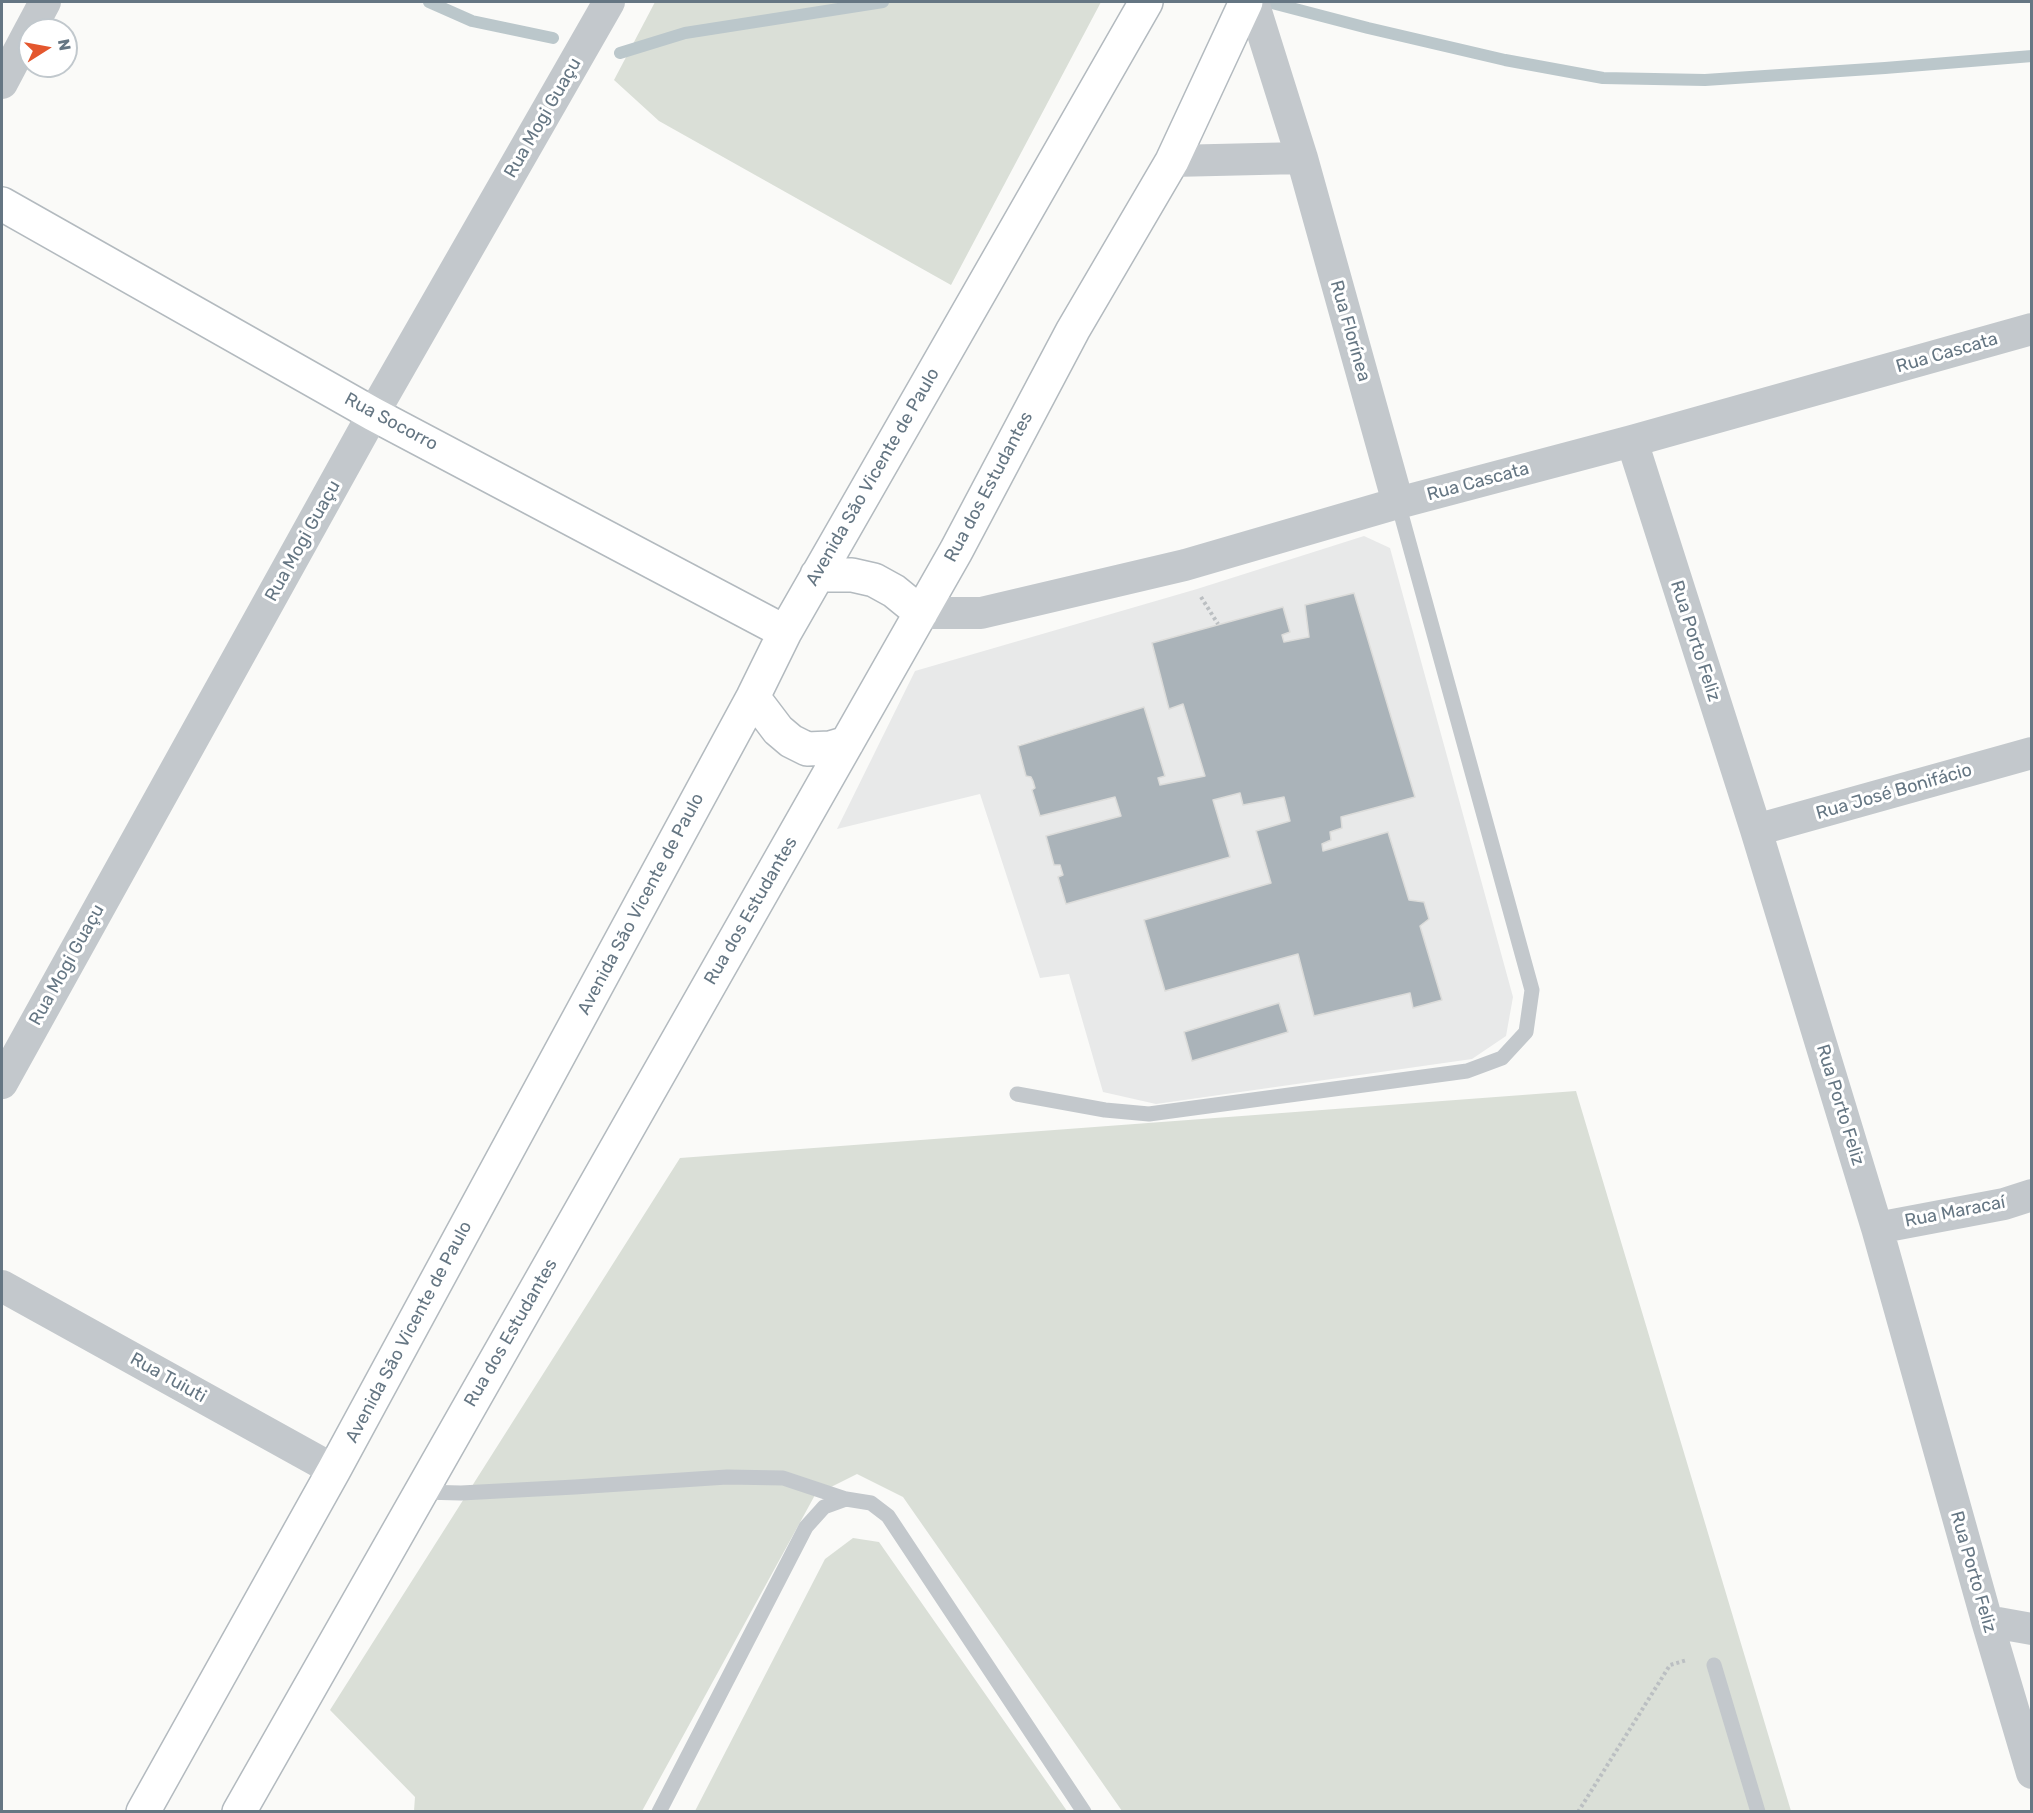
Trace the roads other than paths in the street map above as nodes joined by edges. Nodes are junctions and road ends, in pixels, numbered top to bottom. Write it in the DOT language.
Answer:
graph roads {
  1 [pos="45,2"];
  2 [pos="609,2"];
  3 [pos="1146,2"];
  4 [pos="1246,2"];
  5 [pos="1253,2"];
  6 [pos="36,18"];
  7 [pos="18,53"];
  8 [pos="2,83"];
  9 [pos="1302,159"];
  10 [pos="1172,161"];
  11 [pos="2,204"];
  12 [pos="2031,329"];
  13 [pos="374,414"];
  14 [pos="1632,441"];
  15 [pos="1398,503"];
  16 [pos="817,575"];
  17 [pos="921,613"];
  18 [pos="785,632"];
  19 [pos="753,697"];
  20 [pos="847,743"];
  21 [pos="2031,753"];
  22 [pos="1756,830"];
  23 [pos="2,1083"];
  24 [pos="1017,1094"];
  25 [pos="2022,1202"];
  26 [pos="1877,1228"];
  27 [pos="2,1286"];
  28 [pos="334,1470"];
  29 [pos="421,1492"];
  30 [pos="846,1499"];
  31 [pos="1987,1621"];
  32 [pos="2031,1629"];
  33 [pos="1714,1665"];
  34 [pos="2031,1773"];
  35 [pos="143,1812"];
  36 [pos="239,1812"];
  37 [pos="659,1812"];
  38 [pos="1084,1812"];
  39 [pos="1758,1812"];
  1 -- 6 [label="street"];
  2 -- 13 [label="street, Rua Mogi Guaçu"];
  3 -- 16 [label="main road, Avenida São Vicente de Paulo"];
  4 -- 10 [label="main road, Rua dos Estudantes"];
  5 -- 9 [label="street, Rua Florínea"];
  7 -- 8 [label="street"];
  9 -- 10 [label="street"];
  9 -- 15 [label="street, Rua Florínea"];
  10 -- 17 [label="main road, Rua dos Estudantes"];
  11 -- 13 [label="main road, Rua Socorro"];
  12 -- 14 [label="street, Rua Cascata"];
  13 -- 18 [label="main road, Rua Socorro"];
  13 -- 23 [label="street, Rua Mogi Guaçu"];
  14 -- 15 [label="street, Rua Cascata"];
  14 -- 22 [label="street, Rua Porto Feliz"];
  15 -- 17 [label="street, Rua Cascata"];
  15 -- 24 [label="lane"];
  16 -- 17 [label="main road"];
  16 -- 18 [label="main road, Avenida São Vicente de Paulo"];
  17 -- 20 [label="main road, Rua dos Estudantes"];
  18 -- 19 [label="main road, Avenida São Vicente de Paulo"];
  19 -- 20 [label="main road"];
  19 -- 28 [label="main road, Avenida São Vicente de Paulo"];
  20 -- 29 [label="main road, Rua dos Estudantes"];
  21 -- 22 [label="street, Rua José Bonifácio"];
  22 -- 26 [label="street, Rua Porto Feliz"];
  25 -- 26 [label="street, Rua Maracaí"];
  26 -- 31 [label="street, Rua Porto Feliz"];
  27 -- 28 [label="street, Rua Tuiuti"];
  28 -- 35 [label="main road, Avenida São Vicente de Paulo"];
  29 -- 30 [label="lane"];
  29 -- 36 [label="main road, Rua dos Estudantes"];
  30 -- 37 [label="lane"];
  30 -- 38 [label="lane"];
  31 -- 32 [label="street"];
  31 -- 34 [label="street, Rua Porto Feliz"];
  33 -- 39 [label="lane"];
}
